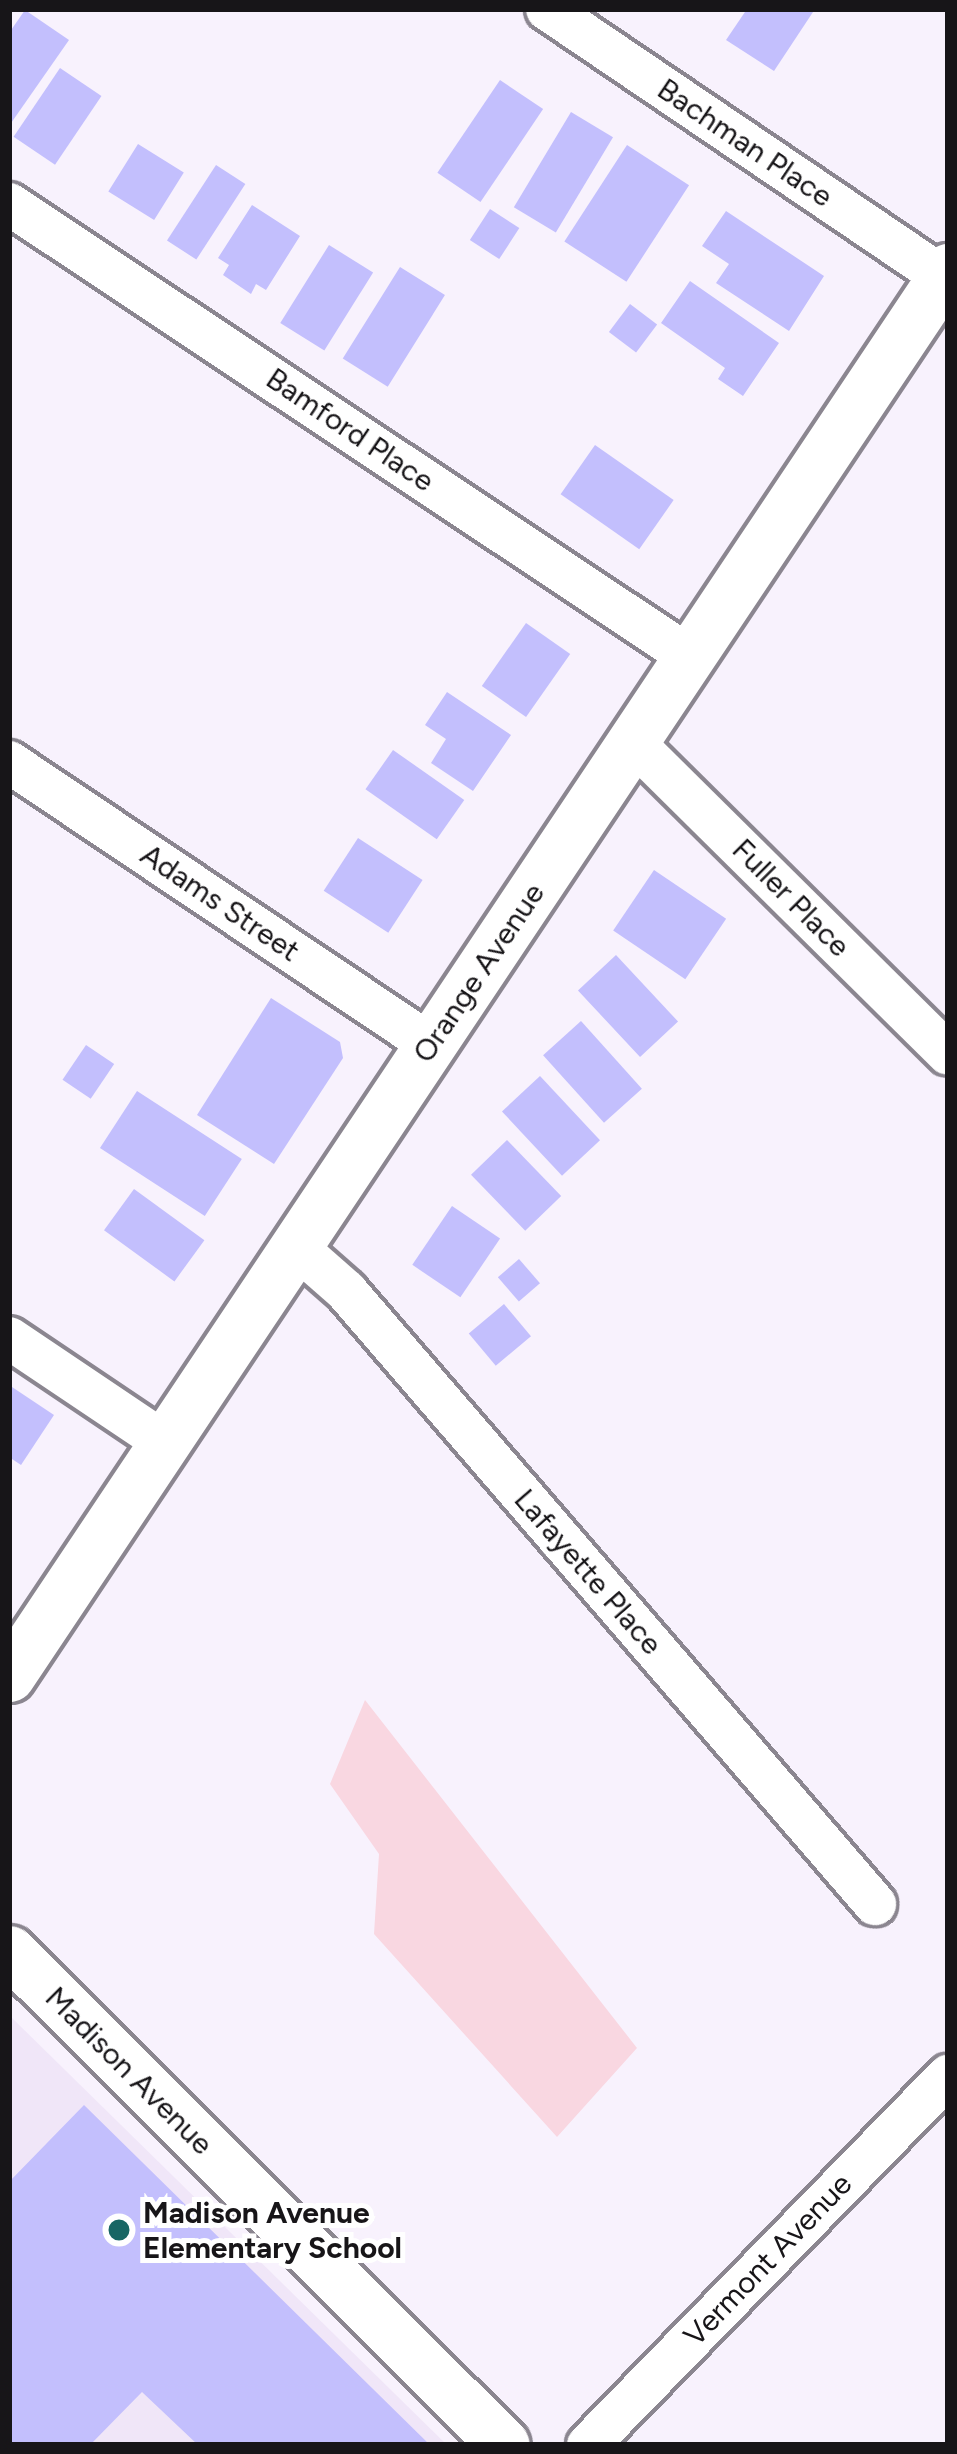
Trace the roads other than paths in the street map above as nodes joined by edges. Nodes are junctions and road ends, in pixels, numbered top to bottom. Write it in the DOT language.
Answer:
graph roads {
  1 [pos="547,9"];
  2 [pos="9,204"];
  3 [pos="946,273"];
  4 [pos="690,656"];
  5 [pos="633,742"];
  6 [pos="9,762"];
  7 [pos="431,1045"];
  8 [pos="948,1054"];
  9 [pos="296,1247"];
  10 [pos="9,1337"];
  11 [pos="164,1443"];
  12 [pos="9,1676"];
  13 [pos="875,1904"];
  14 [pos="9,1951"];
  15 [pos="948,2076"];
  16 [pos="504,2445"];
  17 [pos="588,2445"];
  1 -- 3 [label="street, Bachman Place"];
  2 -- 4 [label="street, Bamford Place"];
  3 -- 4 [label="street, Orange Avenue"];
  4 -- 5 [label="street, Orange Avenue"];
  5 -- 7 [label="street, Orange Avenue"];
  5 -- 8 [label="street, Fuller Place"];
  6 -- 7 [label="street, Adams Street"];
  7 -- 9 [label="street, Orange Avenue"];
  9 -- 11 [label="street, Orange Avenue"];
  9 -- 13 [label="street, Lafayette Place"];
  10 -- 11 [label="street"];
  11 -- 12 [label="street, Orange Avenue"];
  14 -- 16 [label="street, Madison Avenue"];
  15 -- 17 [label="street, Vermont Avenue"];
}
